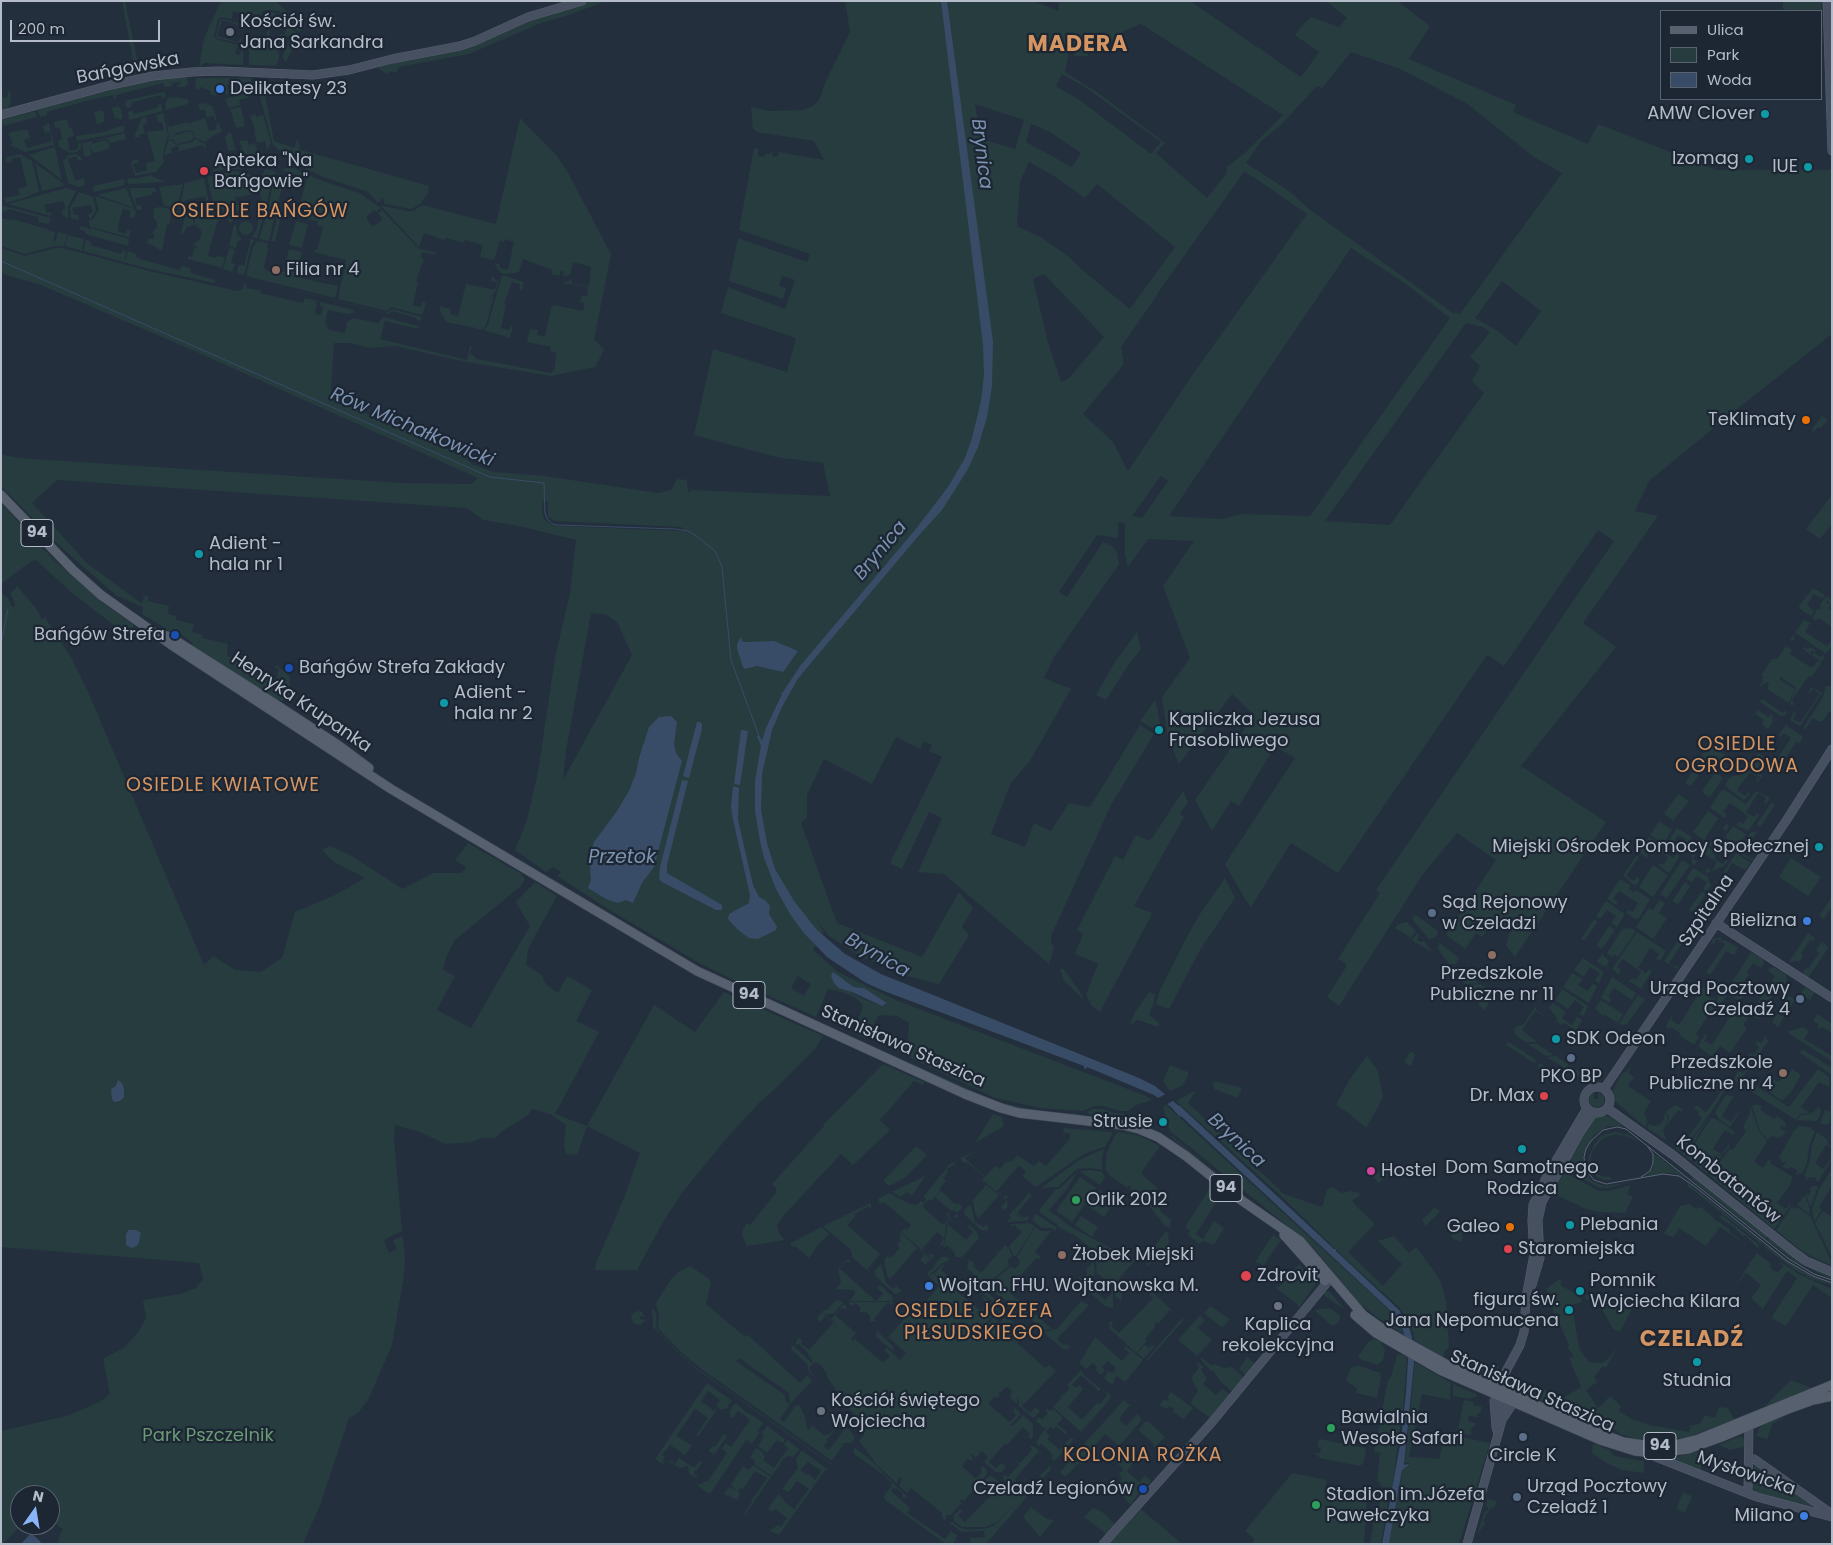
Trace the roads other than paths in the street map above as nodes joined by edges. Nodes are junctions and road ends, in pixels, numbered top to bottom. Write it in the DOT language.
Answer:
graph roads {
  1 [pos="582,1"];
  2 [pos="1827,1"];
  3 [pos="1,115"];
  4 [pos="1832,151"];
  5 [pos="1,495"];
  6 [pos="1832,749"];
  7 [pos="531,873"];
  8 [pos="1716,923"];
  9 [pos="1832,998"];
  10 [pos="1604,1088"];
  11 [pos="1587,1108"];
  12 [pos="1607,1108"];
  13 [pos="1594,1112"];
  14 [pos="1537,1256"];
  15 [pos="1832,1272"];
  16 [pos="1329,1281"];
  17 [pos="1828,1386"];
  18 [pos="1499,1392"];
  19 [pos="1832,1396"];
  20 [pos="1513,1403"];
  21 [pos="1502,1420"];
  22 [pos="1749,1421"];
  23 [pos="1498,1434"];
  24 [pos="1654,1453"];
  25 [pos="1750,1459"];
  26 [pos="1748,1494"];
  27 [pos="1832,1516"];
  28 [pos="1103,1544"];
  29 [pos="1467,1544"];
  1 -- 3 [label="street, Bańgowska"];
  2 -- 4 [label="street"];
  5 -- 7 [label="main road, Henryka Krupanka / 94"];
  6 -- 8 [label="street, Szpitalna"];
  7 -- 16 [label="main road, Stanisława Staszica / 94"];
  8 -- 9 [label="street"];
  8 -- 10 [label="street, Szpitalna"];
  10 -- 11 [label="street"];
  10 -- 12 [label="street"];
  11 -- 13 [label="street"];
  11 -- 14 [label="street"];
  12 -- 13 [label="street"];
  12 -- 15 [label="street, Kombatantów"];
  13 -- 14 [label="street"];
  14 -- 18 [label="street"];
  16 -- 18 [label="main road, Stanisława Staszica / 94"];
  16 -- 28 [label="street"];
  17 -- 22 [label="main road, Stanisława Staszica / 94"];
  18 -- 20 [label="main road, Stanisława Staszica / 94"];
  18 -- 21 [label="street"];
  18 -- 22 [label="main road, Stanisława Staszica / 94"];
  18 -- 23 [label="street"];
  19 -- 22 [label="main road, Stanisława Staszica / 94"];
  20 -- 21 [label="street"];
  20 -- 24 [label="main road, Stanisława Staszica / 94"];
  21 -- 23 [label="street"];
  22 -- 24 [label="main road, Stanisława Staszica / 94"];
  22 -- 25 [label="street"];
  23 -- 29 [label="street"];
  24 -- 26 [label="street, Mysłowicka"];
  25 -- 26 [label="street"];
  25 -- 27 [label="street"];
  26 -- 27 [label="street, Mysłowicka"];
}
